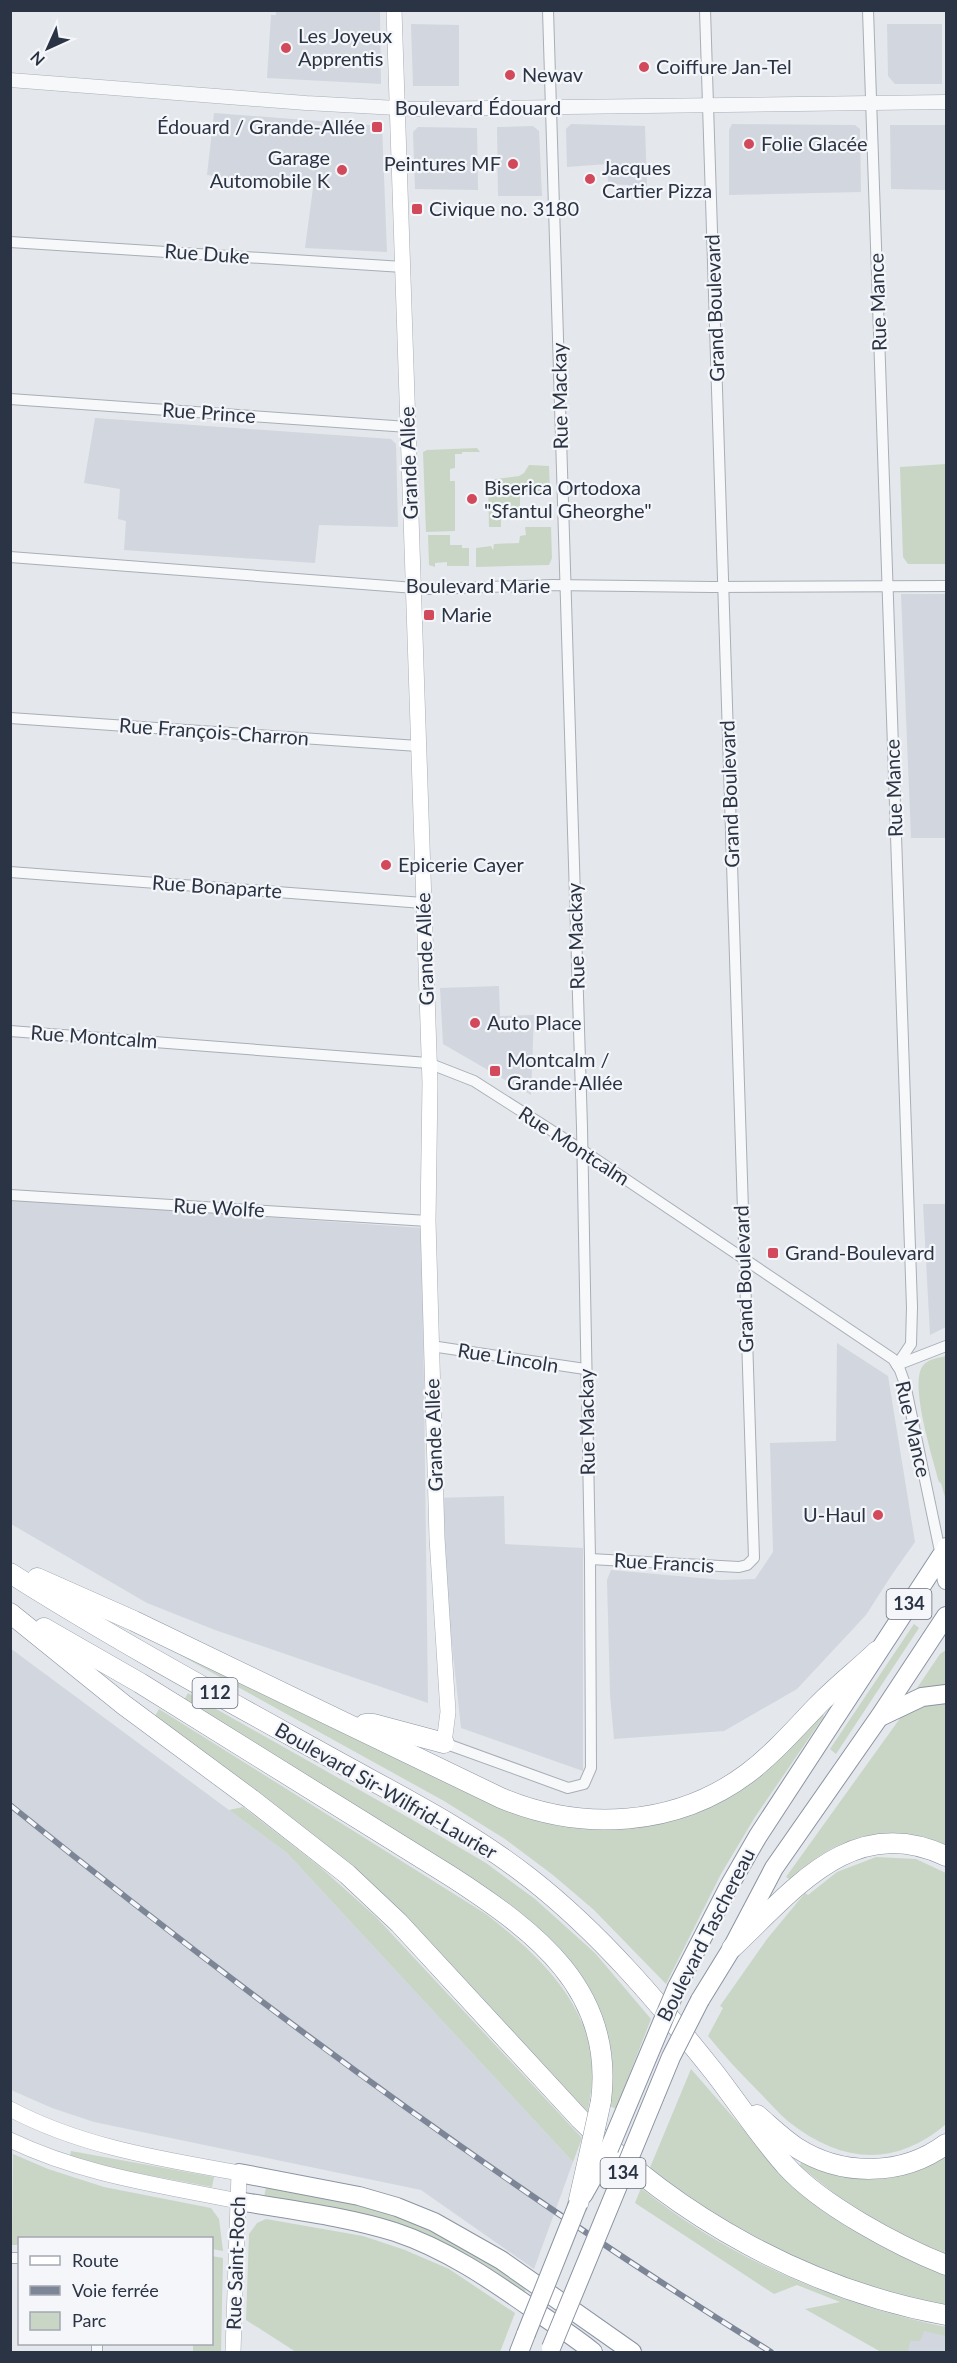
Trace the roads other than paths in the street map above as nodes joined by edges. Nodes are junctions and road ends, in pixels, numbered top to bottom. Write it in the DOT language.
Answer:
graph roads {
  1 [pos="394,10"];
  2 [pos="548,10"];
  3 [pos="705,10"];
  4 [pos="868,10"];
  5 [pos="10,80"];
  6 [pos="946,102"];
  7 [pos="870,103"];
  8 [pos="708,105"];
  9 [pos="551,107"];
  10 [pos="396,109"];
  11 [pos="10,242"];
  12 [pos="403,267"];
  13 [pos="10,399"];
  14 [pos="408,427"];
  15 [pos="10,556"];
  16 [pos="566,585"];
  17 [pos="889,585"];
  18 [pos="946,586"];
  19 [pos="414,587"];
  20 [pos="724,587"];
  21 [pos="10,718"];
  22 [pos="418,746"];
  23 [pos="10,872"];
  24 [pos="423,903"];
  25 [pos="10,1031"];
  26 [pos="428,1063"];
  27 [pos="582,1150"];
  28 [pos="10,1195"];
  29 [pos="428,1221"];
  30 [pos="744,1259"];
  31 [pos="431,1346"];
  32 [pos="946,1346"];
  33 [pos="897,1365"];
  34 [pos="585,1369"];
  35 [pos="944,1551"];
  36 [pos="590,1559"];
  37 [pos="10,1566"];
  38 [pos="739,1567"];
  39 [pos="10,1573"];
  40 [pos="946,1581"];
  41 [pos="10,1611"];
  42 [pos="946,1616"];
  43 [pos="877,1651"];
  44 [pos="946,1694"];
  45 [pos="880,1716"];
  46 [pos="354,1725"];
  47 [pos="444,1743"];
  48 [pos="946,1856"];
  49 [pos="732,1948"];
  50 [pos="712,2071"];
  51 [pos="10,2109"];
  52 [pos="10,2140"];
  53 [pos="946,2144"];
  54 [pos="239,2173"];
  55 [pos="238,2201"];
  56 [pos="578,2204"];
  57 [pos="946,2265"];
  58 [pos="946,2315"];
  59 [pos="550,2350"];
  60 [pos="233,2352"];
  61 [pos="519,2352"];
  62 [pos="593,2352"];
  63 [pos="632,2352"];
  1 -- 10 [label="main road, Grande Allée"];
  2 -- 9 [label="street, Rue Mackay"];
  3 -- 8 [label="street, Grand Boulevard"];
  4 -- 7 [label="street, Rue Mance"];
  5 -- 10 [label="street, Boulevard Édouard"];
  6 -- 7 [label="street, Boulevard Édouard"];
  7 -- 8 [label="street, Boulevard Édouard"];
  7 -- 17 [label="street, Rue Mance"];
  8 -- 9 [label="street, Boulevard Édouard"];
  8 -- 20 [label="street, Grand Boulevard"];
  9 -- 10 [label="street, Boulevard Édouard"];
  9 -- 16 [label="street, Rue Mackay"];
  10 -- 12 [label="main road, Grande Allée"];
  11 -- 12 [label="street, Rue Duke"];
  12 -- 14 [label="main road, Grande Allée"];
  13 -- 14 [label="street, Rue Prince"];
  14 -- 19 [label="main road, Grande Allée"];
  15 -- 19 [label="street, Boulevard Marie"];
  16 -- 19 [label="street, Boulevard Marie"];
  16 -- 20 [label="street, Boulevard Marie"];
  16 -- 27 [label="street, Rue Mackay"];
  17 -- 18 [label="street, Boulevard Marie"];
  17 -- 20 [label="street, Boulevard Marie"];
  17 -- 33 [label="street, Rue Mance"];
  19 -- 22 [label="main road, Grande Allée"];
  20 -- 30 [label="street, Grand Boulevard"];
  21 -- 22 [label="street, Rue François-Charron"];
  22 -- 24 [label="main road, Grande Allée"];
  23 -- 24 [label="street, Rue Bonaparte"];
  24 -- 26 [label="main road, Grande Allée"];
  25 -- 26 [label="street, Rue Montcalm"];
  26 -- 27 [label="street, Rue Montcalm"];
  26 -- 29 [label="main road, Grande Allée"];
  27 -- 30 [label="street, Rue Montcalm"];
  27 -- 34 [label="street, Rue Mackay"];
  28 -- 29 [label="street, Rue Wolfe"];
  29 -- 31 [label="main road, Grande Allée"];
  30 -- 33 [label="street, Rue Montcalm"];
  30 -- 38 [label="street, Grand Boulevard"];
  31 -- 34 [label="street, Rue Lincoln"];
  31 -- 47 [label="main road, Grande Allée"];
  32 -- 33 [label="street"];
  33 -- 35 [label="street, Rue Mance"];
  34 -- 36 [label="street, Rue Mackay"];
  35 -- 40 [label="main road"];
  35 -- 43 [label="highway, Boulevard Taschereau / 134"];
  36 -- 38 [label="street, Rue Francis"];
  36 -- 47 [label="street, Rue Mackay"];
  37 -- 46 [label="highway"];
  39 -- 50 [label="highway, Boulevard Sir-Wilfrid-Laurier / 112"];
  41 -- 56 [label="highway, bridge"];
  41 -- 58 [label="highway"];
  42 -- 45 [label="highway, Boulevard Taschereau / 134"];
  43 -- 46 [label="highway"];
  43 -- 56 [label="highway, Boulevard Taschereau / 134, bridge"];
  44 -- 45 [label="highway"];
  45 -- 49 [label="highway, Boulevard Taschereau / 134"];
  46 -- 47 [label="highway"];
  48 -- 49 [label="highway"];
  49 -- 59 [label="highway, Boulevard Taschereau / 134, bridge"];
  50 -- 53 [label="highway"];
  50 -- 57 [label="highway"];
  51 -- 54 [label="main road"];
  52 -- 55 [label="main road"];
  54 -- 55 [label="main road, Rue Saint-Roch"];
  54 -- 63 [label="highway"];
  55 -- 60 [label="main road, Rue Saint-Roch"];
  55 -- 62 [label="highway"];
  56 -- 61 [label="highway, Boulevard Taschereau / 134, bridge"];
}
